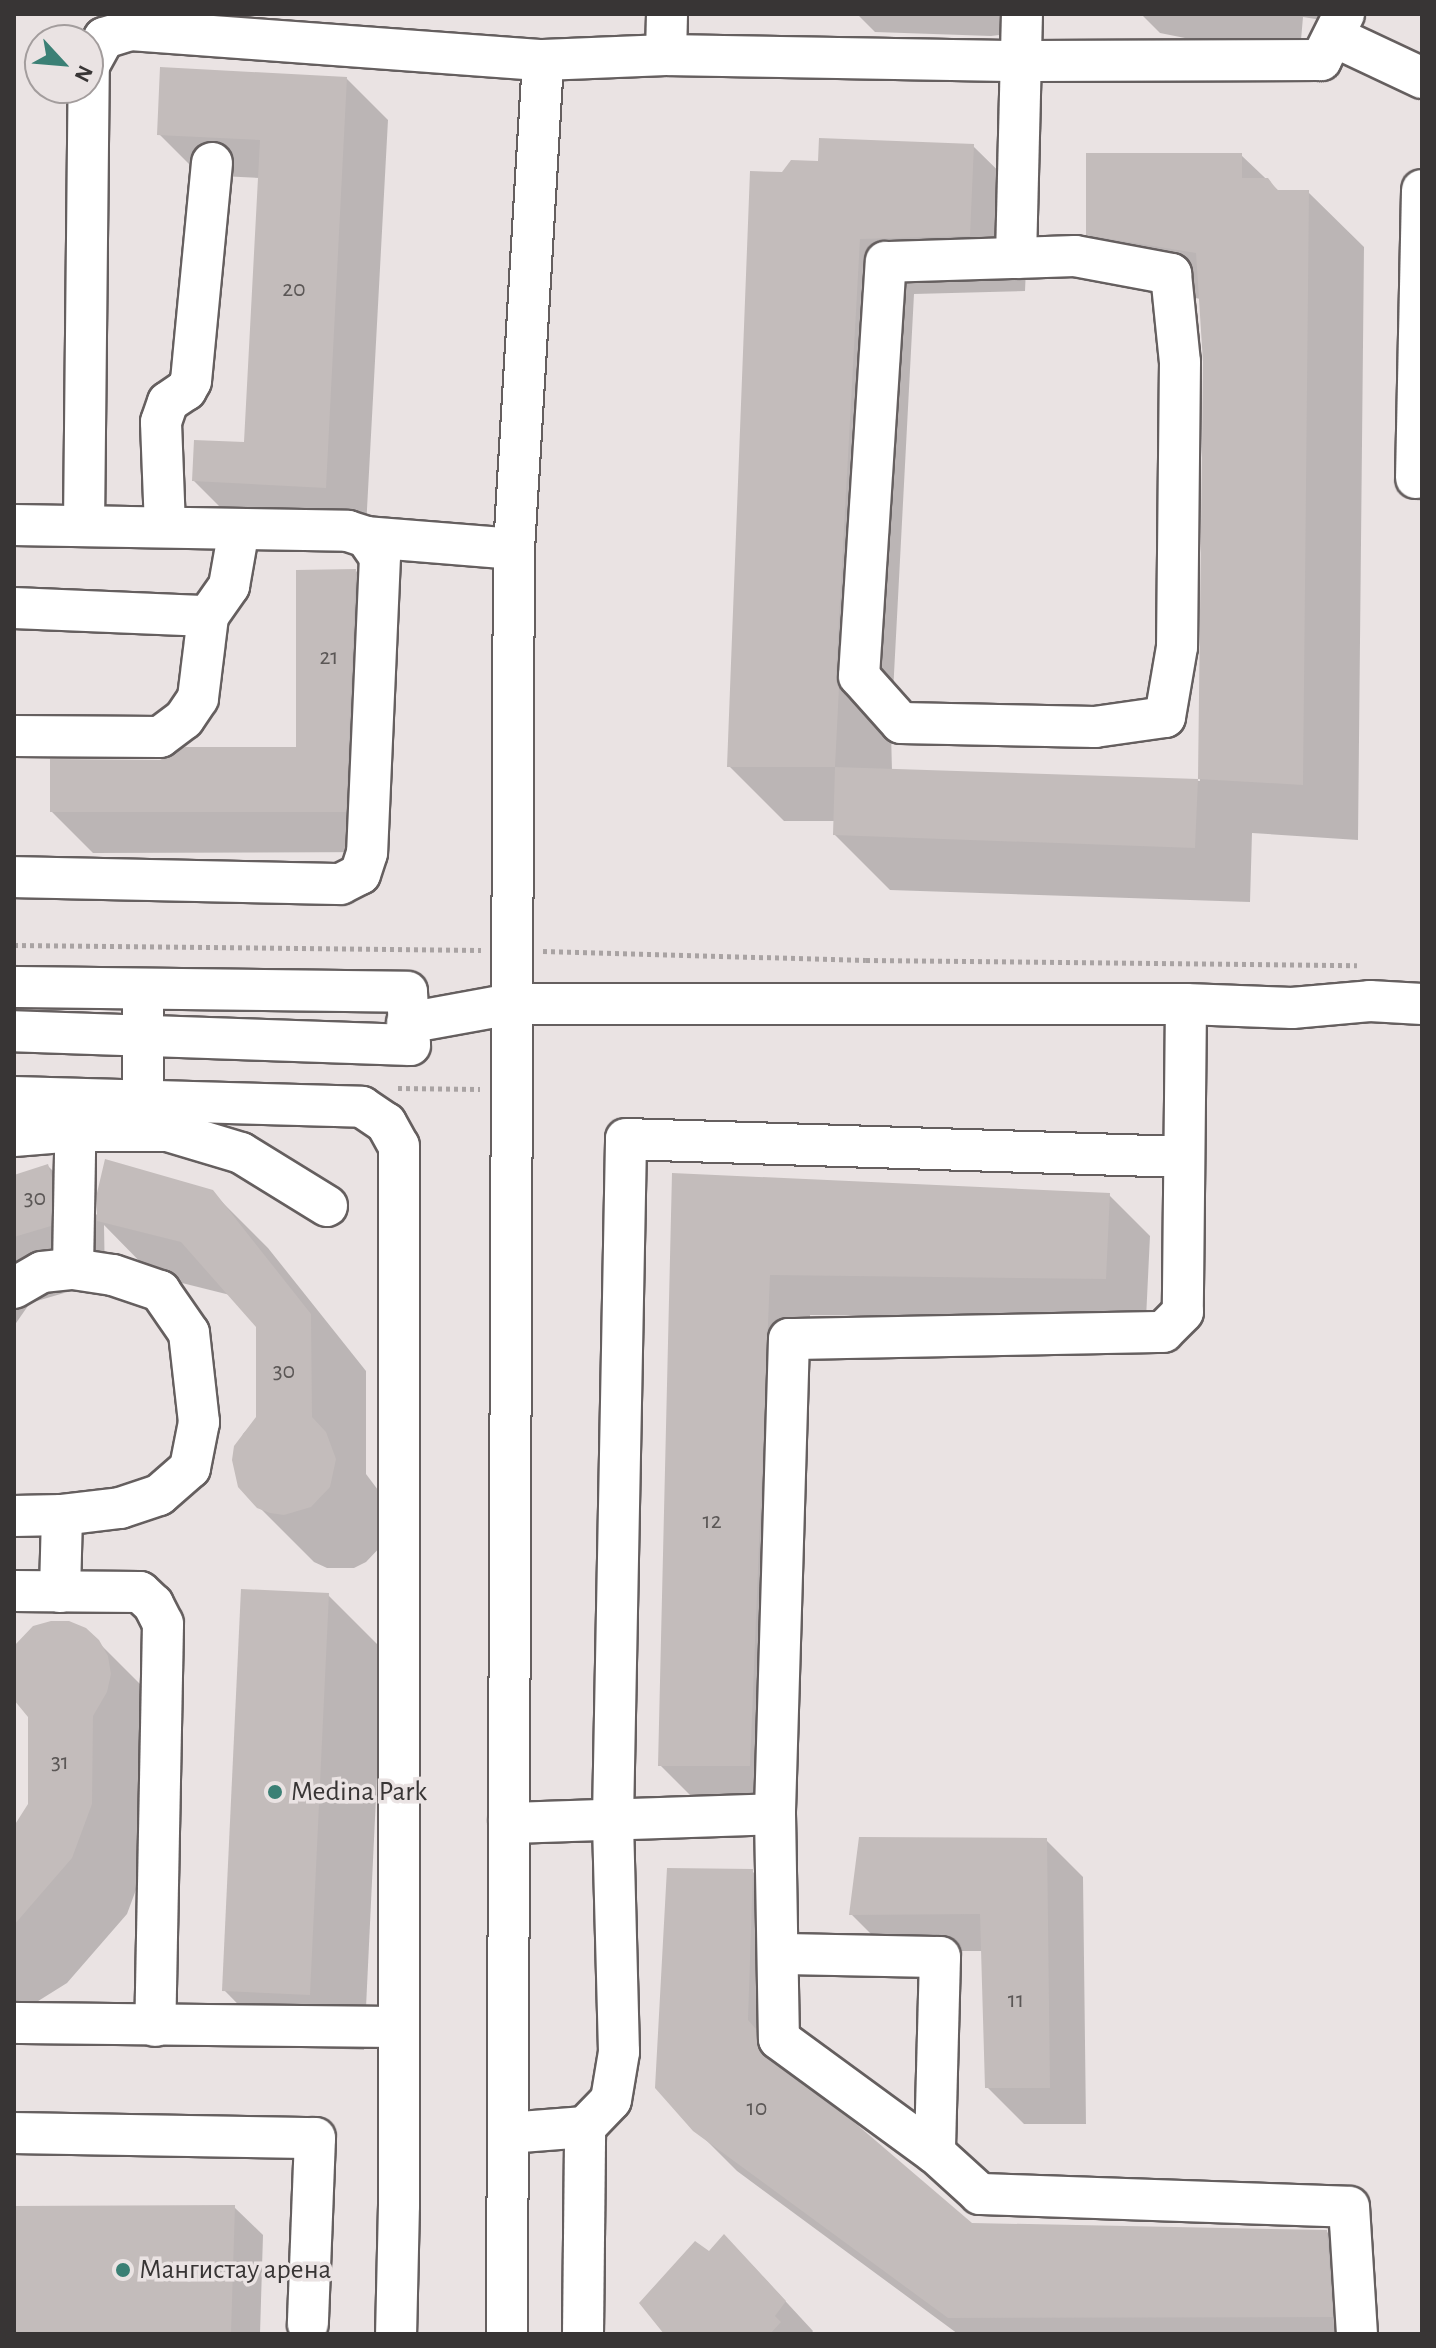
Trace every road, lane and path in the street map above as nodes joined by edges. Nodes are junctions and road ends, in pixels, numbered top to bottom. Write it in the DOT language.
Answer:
graph roads {
  1 [pos="667,14"];
  2 [pos="1022,14"];
  3 [pos="1339,25"];
  4 [pos="104,26"];
  5 [pos="666,55"];
  6 [pos="543,60"];
  7 [pos="1023,61"];
  8 [pos="1422,78"];
  9 [pos="89,104"];
  10 [pos="212,163"];
  11 [pos="1422,190"];
  12 [pos="1016,258"];
  13 [pos="1416,478"];
  14 [pos="14,525"];
  15 [pos="84,526"];
  16 [pos="165,527"];
  17 [pos="239,529"];
  18 [pos="366,537"];
  19 [pos="514,549"];
  20 [pos="14,608"];
  21 [pos="208,616"];
  22 [pos="14,736"];
  23 [pos="14,877"];
  24 [pos="14,945"];
  25 [pos="512,950"];
  26 [pos="1366,965"];
  27 [pos="14,987"];
  28 [pos="143,990"];
  29 [pos="512,1004"];
  30 [pos="1186,1004"];
  31 [pos="1422,1004"];
  32 [pos="407,1023"];
  33 [pos="14,1031"];
  34 [pos="144,1034"];
  35 [pos="14,1097"];
  36 [pos="143,1100"];
  37 [pos="75,1115"];
  38 [pos="14,1136"];
  39 [pos="1184,1157"];
  40 [pos="327,1206"];
  41 [pos="73,1269"];
  42 [pos="14,1288"];
  43 [pos="62,1515"];
  44 [pos="14,1516"];
  45 [pos="14,1591"];
  46 [pos="60,1592"];
  47 [pos="775,1814"];
  48 [pos="613,1819"];
  49 [pos="509,1823"];
  50 [pos="780,1954"];
  51 [pos="14,2023"];
  52 [pos="155,2026"];
  53 [pos="398,2027"];
  54 [pos="585,2127"];
  55 [pos="14,2133"];
  56 [pos="508,2133"];
  57 [pos="935,2153"];
  58 [pos="308,2324"];
  59 [pos="396,2334"];
  60 [pos="507,2334"];
  61 [pos="583,2334"];
  62 [pos="1357,2334"];
  1 -- 5 [label="street"];
  2 -- 7 [label="street"];
  3 -- 7 [label="street"];
  3 -- 8 [label="street"];
  4 -- 6 [label="street"];
  5 -- 6 [label="street"];
  5 -- 7 [label="street"];
  6 -- 19 [label="street"];
  7 -- 12 [label="street"];
  9 -- 15 [label="street"];
  10 -- 16 [label="street"];
  11 -- 13 [label="street"];
  12 -- 12 [label="street"];
  14 -- 15 [label="street"];
  15 -- 16 [label="street"];
  16 -- 17 [label="street"];
  17 -- 18 [label="street"];
  17 -- 21 [label="street"];
  18 -- 19 [label="street"];
  18 -- 23 [label="street"];
  19 -- 25 [label="street"];
  20 -- 21 [label="street"];
  21 -- 22 [label="street"];
  24 -- 25 [label="path"];
  25 -- 26 [label="path"];
  25 -- 29 [label="street"];
  27 -- 28 [label="street"];
  28 -- 32 [label="street"];
  28 -- 34 [label="street"];
  29 -- 30 [label="street"];
  29 -- 32 [label="street"];
  29 -- 49 [label="street"];
  30 -- 31 [label="street"];
  30 -- 39 [label="street"];
  32 -- 34 [label="street"];
  33 -- 34 [label="street"];
  34 -- 36 [label="street"];
  35 -- 37 [label="street"];
  36 -- 37 [label="street"];
  36 -- 53 [label="street"];
  37 -- 38 [label="street"];
  37 -- 40 [label="street"];
  37 -- 41 [label="street"];
  39 -- 47 [label="street"];
  39 -- 48 [label="street"];
  41 -- 42 [label="street"];
  41 -- 43 [label="street"];
  43 -- 44 [label="street"];
  43 -- 46 [label="street"];
  45 -- 46 [label="street"];
  46 -- 52 [label="street"];
  47 -- 48 [label="street"];
  47 -- 50 [label="street"];
  48 -- 49 [label="street"];
  48 -- 54 [label="street"];
  49 -- 56 [label="street"];
  50 -- 57 [label="street"];
  50 -- 57 [label="street"];
  51 -- 52 [label="street"];
  52 -- 53 [label="street"];
  53 -- 59 [label="street"];
  54 -- 56 [label="street"];
  54 -- 61 [label="street"];
  55 -- 58 [label="street"];
  56 -- 60 [label="street"];
  57 -- 62 [label="street"];
}
